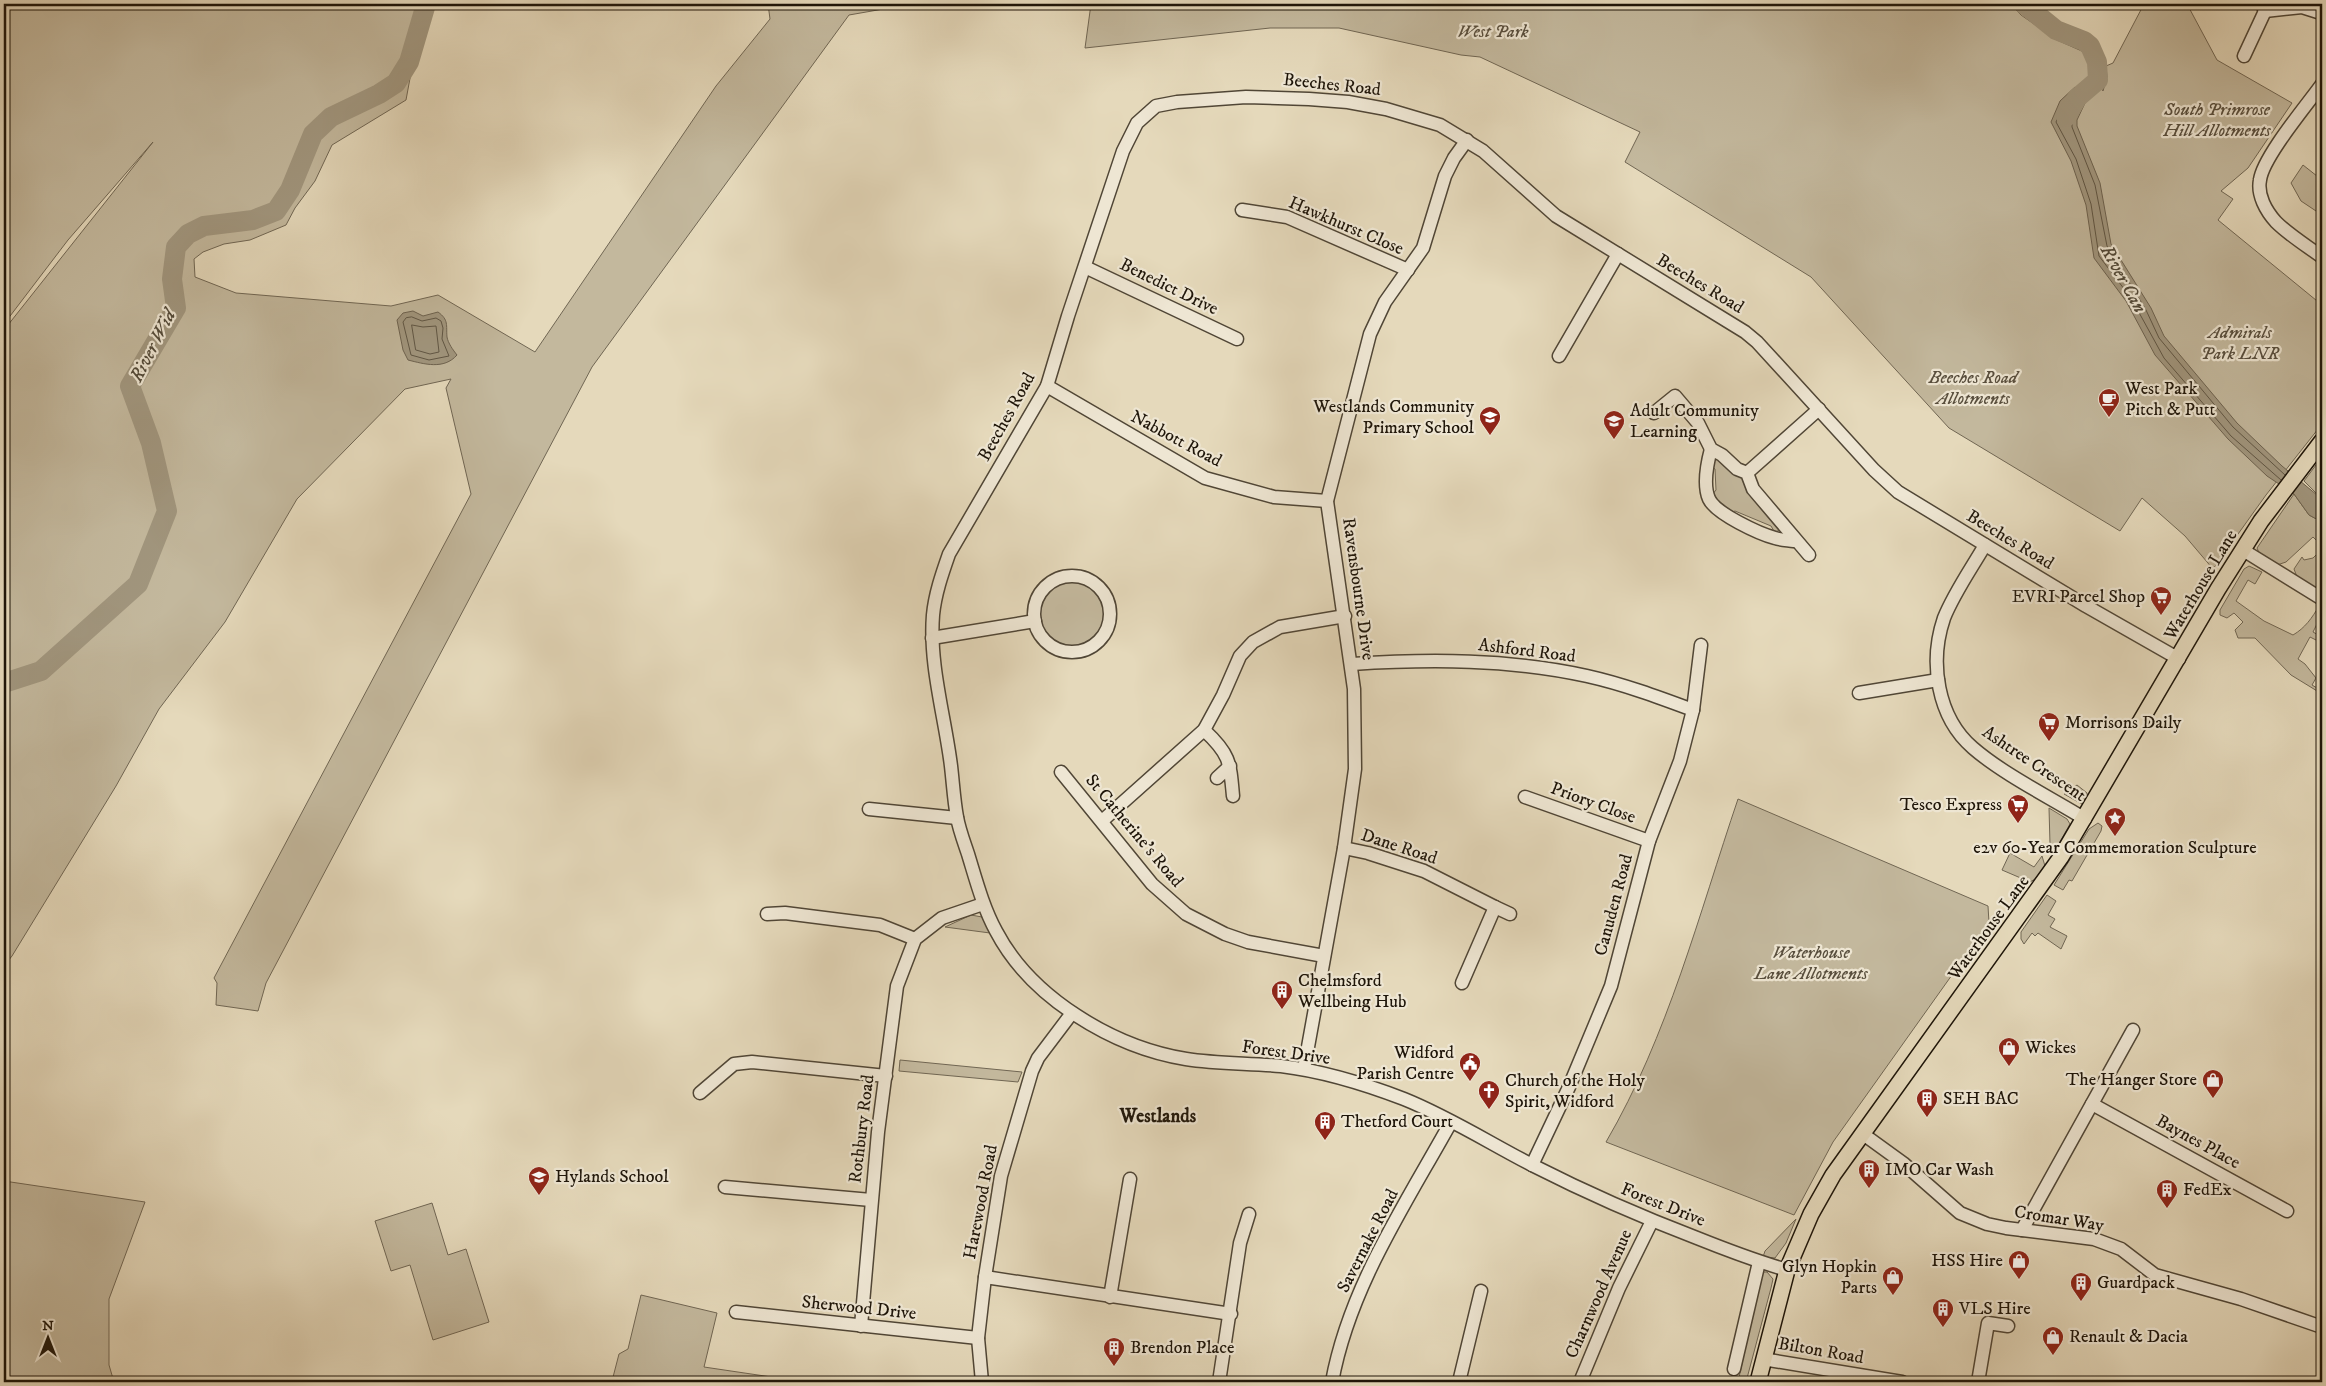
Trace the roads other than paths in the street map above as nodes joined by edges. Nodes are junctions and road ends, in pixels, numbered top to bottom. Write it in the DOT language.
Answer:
graph roads {
  1 [pos="2264,8"];
  2 [pos="2321,13"];
  3 [pos="2244,56"];
  4 [pos="2322,84"];
  5 [pos="1467,140"];
  6 [pos="1242,210"];
  7 [pos="1618,254"];
  8 [pos="2322,256"];
  9 [pos="1086,267"];
  10 [pos="1408,270"];
  11 [pos="1237,340"];
  12 [pos="1559,356"];
  13 [pos="1047,386"];
  14 [pos="1818,409"];
  15 [pos="1654,413"];
  16 [pos="2322,441"];
  17 [pos="1711,449"];
  18 [pos="1747,473"];
  19 [pos="1327,501"];
  20 [pos="1794,540"];
  21 [pos="1985,545"];
  22 [pos="2243,550"];
  23 [pos="1809,555"];
  24 [pos="2322,599"];
  25 [pos="1345,616"];
  26 [pos="1035,621"];
  27 [pos="932,638"];
  28 [pos="1701,645"];
  29 [pos="2179,659"];
  30 [pos="1352,664"];
  31 [pos="1938,680"];
  32 [pos="1859,693"];
  33 [pos="1693,710"];
  34 [pos="1204,730"];
  35 [pos="1230,766"];
  36 [pos="1061,772"];
  37 [pos="1217,778"];
  38 [pos="1233,796"];
  39 [pos="1524,797"];
  40 [pos="869,808"];
  41 [pos="957,818"];
  42 [pos="2085,820"];
  43 [pos="1102,821"];
  44 [pos="1649,841"];
  45 [pos="1344,848"];
  46 [pos="983,904"];
  47 [pos="1496,907"];
  48 [pos="767,914"];
  49 [pos="1510,914"];
  50 [pos="915,939"];
  51 [pos="1324,956"];
  52 [pos="1462,983"];
  53 [pos="1072,1013"];
  54 [pos="2133,1030"];
  55 [pos="1304,1069"];
  56 [pos="886,1076"];
  57 [pos="700,1093"];
  58 [pos="2092,1104"];
  59 [pos="1450,1122"];
  60 [pos="1863,1134"];
  61 [pos="1532,1165"];
  62 [pos="1130,1179"];
  63 [pos="725,1187"];
  64 [pos="871,1200"];
  65 [pos="2287,1211"];
  66 [pos="1249,1214"];
  67 [pos="1652,1221"];
  68 [pos="2022,1230"];
  69 [pos="1759,1262"];
  70 [pos="1787,1270"];
  71 [pos="985,1277"];
  72 [pos="1480,1291"];
  73 [pos="1110,1297"];
  74 [pos="736,1312"];
  75 [pos="1231,1314"];
  76 [pos="861,1326"];
  77 [pos="2008,1326"];
  78 [pos="2322,1327"];
  79 [pos="978,1338"];
  80 [pos="1763,1359"];
  81 [pos="1734,1369"];
  82 [pos="982,1382"];
  83 [pos="1219,1382"];
  84 [pos="1332,1382"];
  85 [pos="1459,1382"];
  86 [pos="1580,1382"];
  87 [pos="1758,1382"];
  88 [pos="1902,1382"];
  89 [pos="1978,1382"];
  1 -- 2 [label="street"];
  1 -- 3 [label="street"];
  4 -- 8 [label="street"];
  5 -- 7 [label="street, Beeches Road"];
  5 -- 9 [label="street, Beeches Road"];
  5 -- 10 [label="street, Ravensbourne Drive"];
  6 -- 10 [label="street, Hawkhurst Close"];
  7 -- 12 [label="street"];
  7 -- 14 [label="street, Beeches Road"];
  9 -- 11 [label="street, Benedict Drive"];
  9 -- 13 [label="street, Beeches Road"];
  10 -- 19 [label="street, Ravensbourne Drive"];
  13 -- 19 [label="street, Nabbott Road"];
  13 -- 27 [label="street, Beeches Road"];
  14 -- 18 [label="street"];
  14 -- 21 [label="street, Beeches Road"];
  15 -- 17 [label="street"];
  16 -- 22 [label="main road, Waterhouse Lane"];
  17 -- 18 [label="street"];
  17 -- 20 [label="street"];
  18 -- 20 [label="street"];
  19 -- 25 [label="street, Ravensbourne Drive"];
  20 -- 23 [label="street"];
  21 -- 29 [label="street, Beeches Road"];
  21 -- 31 [label="street, Ashtree Crescent"];
  22 -- 24 [label="street"];
  22 -- 29 [label="main road, Waterhouse Lane"];
  25 -- 30 [label="street, Ravensbourne Drive"];
  25 -- 34 [label="street"];
  26 -- 26 [label="street"];
  26 -- 27 [label="street"];
  27 -- 41 [label="street, Beeches Road"];
  28 -- 33 [label="street, Canuden Road"];
  29 -- 42 [label="main road, Waterhouse Lane"];
  30 -- 33 [label="street, Ashford Road"];
  30 -- 45 [label="street, Ravensbourne Drive"];
  31 -- 32 [label="street"];
  31 -- 42 [label="street, Ashtree Crescent"];
  33 -- 44 [label="street, Canuden Road"];
  34 -- 35 [label="street"];
  34 -- 43 [label="street"];
  35 -- 37 [label="street"];
  35 -- 38 [label="street"];
  36 -- 43 [label="street, St Catherine's Road"];
  39 -- 44 [label="street, Priory Close"];
  40 -- 41 [label="street"];
  41 -- 46 [label="street, Forest Drive"];
  42 -- 60 [label="main road, Waterhouse Lane"];
  43 -- 51 [label="street, St Catherine's Road"];
  44 -- 61 [label="street, Canuden Road"];
  45 -- 47 [label="street, Dane Road"];
  45 -- 51 [label="street, Ravensbourne Drive"];
  46 -- 50 [label="street"];
  46 -- 53 [label="street, Forest Drive"];
  47 -- 49 [label="street, Dane Road"];
  47 -- 52 [label="street"];
  48 -- 50 [label="street"];
  50 -- 56 [label="street, Rothbury Road"];
  51 -- 55 [label="street, Ravensbourne Drive"];
  53 -- 55 [label="street, Forest Drive"];
  53 -- 71 [label="street, Harewood Road"];
  54 -- 58 [label="street"];
  55 -- 59 [label="street, Forest Drive"];
  56 -- 57 [label="street"];
  56 -- 64 [label="street, Rothbury Road"];
  58 -- 65 [label="street, Baynes Place"];
  58 -- 68 [label="street"];
  59 -- 61 [label="street, Forest Drive"];
  59 -- 84 [label="street, Savernake Road"];
  60 -- 68 [label="street, Cromar Way"];
  60 -- 70 [label="main road, Waterhouse Lane"];
  61 -- 67 [label="street, Forest Drive"];
  62 -- 73 [label="street"];
  63 -- 64 [label="street"];
  64 -- 76 [label="street, Rothbury Road"];
  66 -- 75 [label="street"];
  67 -- 69 [label="street, Forest Drive"];
  67 -- 86 [label="street, Charnwood Avenue"];
  68 -- 78 [label="street, Cromar Way"];
  69 -- 70 [label="street, Forest Drive"];
  69 -- 81 [label="street"];
  70 -- 80 [label="main road, Waterhouse Lane"];
  71 -- 73 [label="street"];
  71 -- 79 [label="street, Harewood Road"];
  72 -- 85 [label="street"];
  73 -- 75 [label="street"];
  74 -- 76 [label="street, Sherwood Drive"];
  75 -- 83 [label="street"];
  76 -- 79 [label="street, Sherwood Drive"];
  77 -- 89 [label="street"];
  79 -- 82 [label="street, Harewood Road"];
  80 -- 87 [label="main road, Waterhouse Lane"];
  80 -- 88 [label="street, Bilton Road"];
}
